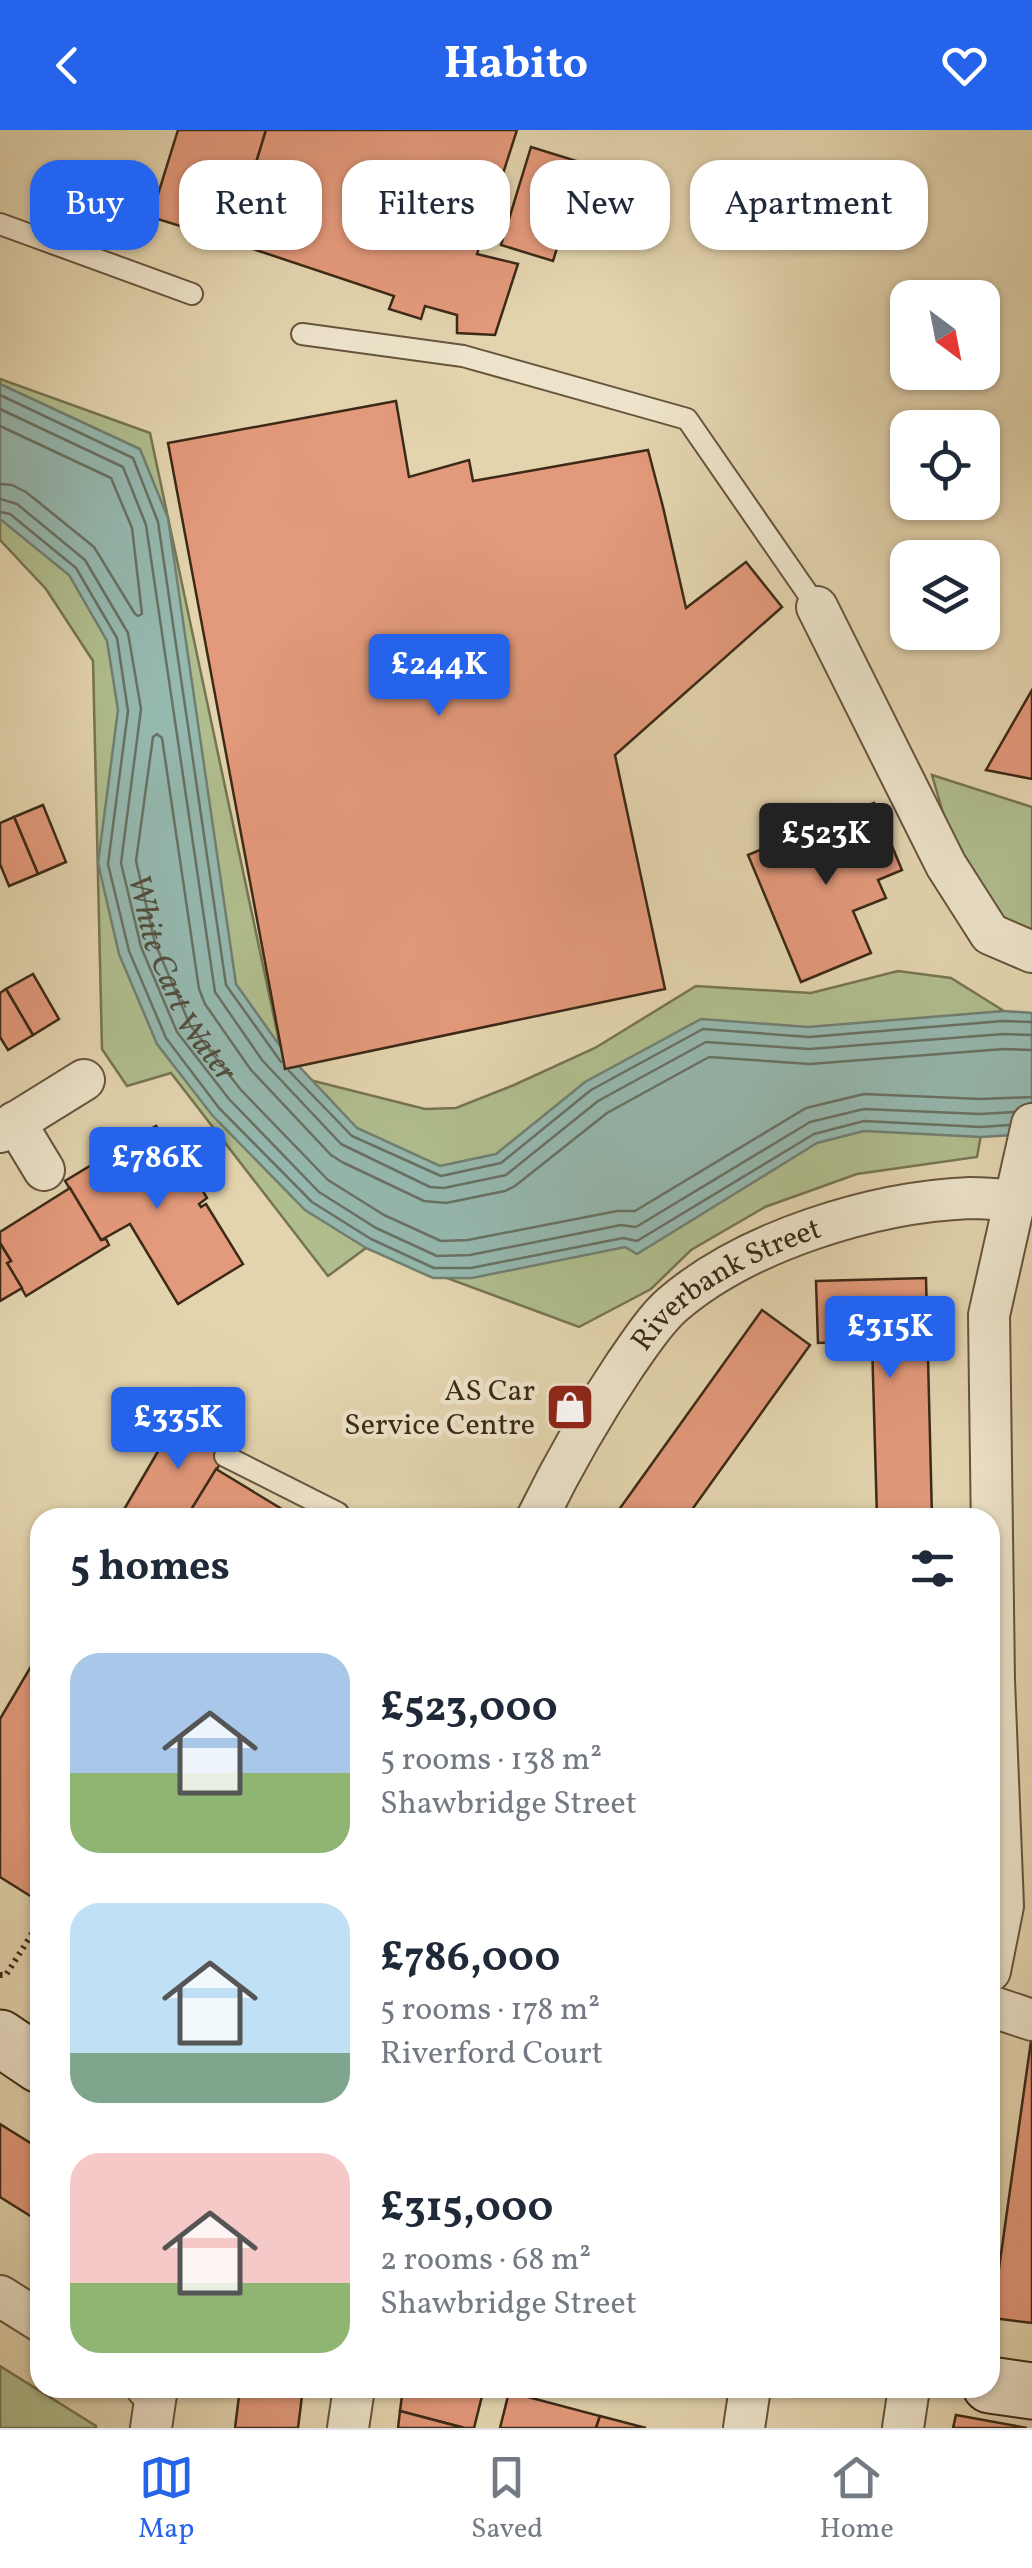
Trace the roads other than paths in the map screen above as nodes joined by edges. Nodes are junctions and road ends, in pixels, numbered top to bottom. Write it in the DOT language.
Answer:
graph roads {
  1 [pos="0,224"];
  2 [pos="192,294"];
  3 [pos="302,334"];
  4 [pos="818,607"];
  5 [pos="1032,952"];
  6 [pos="84,1080"];
  7 [pos="8,1127"];
  8 [pos="1030,1133"];
  9 [pos="44,1170"];
  10 [pos="1016,1200"];
  11 [pos="225,1456"];
  12 [pos="328,1508"];
  13 [pos="542,1508"];
  14 [pos="1013,1680"];
  15 [pos="1000,1921"];
  16 [pos="1000,2009"];
  17 [pos="1032,2020"];
  18 [pos="0,2038"];
  19 [pos="30,2058"];
  20 [pos="0,2296"];
  21 [pos="30,2315"];
  22 [pos="1000,2386"];
  23 [pos="1032,2390"];
  24 [pos="155,2398"];
  25 [pos="352,2398"];
  26 [pos="748,2398"];
  27 [pos="907,2398"];
  28 [pos="151,2428"];
  29 [pos="348,2428"];
  30 [pos="744,2428"];
  31 [pos="903,2428"];
  1 -- 2 [label="lane"];
  3 -- 4 [label="lane"];
  4 -- 5 [label="street"];
  6 -- 7 [label="street"];
  7 -- 9 [label="street"];
  8 -- 10 [label="street"];
  10 -- 13 [label="street, Riverbank Street"];
  10 -- 14 [label="street"];
  11 -- 12 [label="lane"];
  14 -- 15 [label="street"];
  16 -- 17 [label="street"];
  18 -- 19 [label="street"];
  20 -- 21 [label="street"];
  22 -- 23 [label="street"];
  24 -- 28 [label="street"];
  25 -- 29 [label="street"];
  26 -- 30 [label="street"];
  27 -- 31 [label="street"];
}
